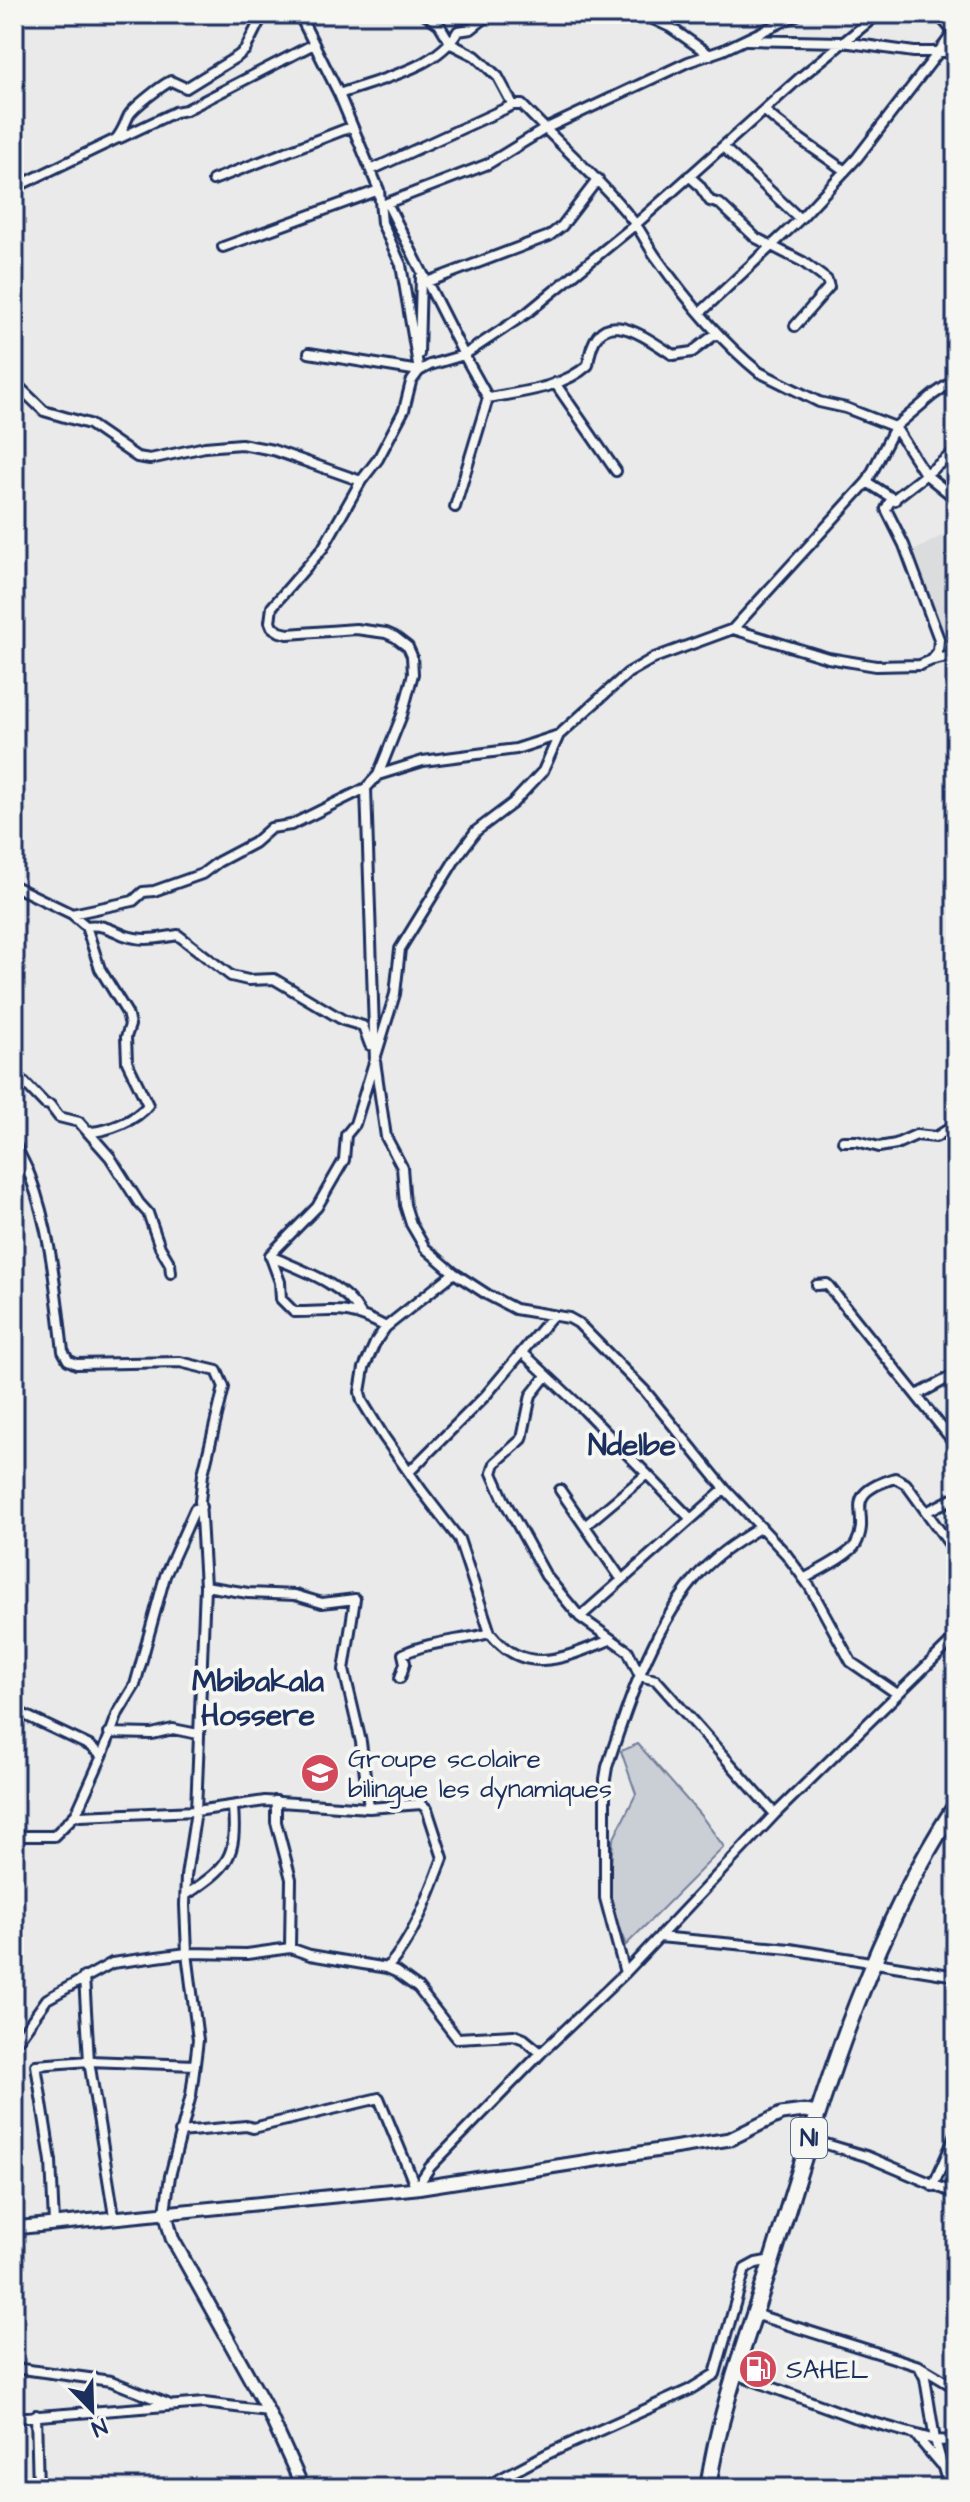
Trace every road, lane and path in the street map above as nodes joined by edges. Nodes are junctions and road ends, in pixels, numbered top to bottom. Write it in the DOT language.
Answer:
graph roads {
  1 [pos="263,14"];
  2 [pos="299,14"];
  3 [pos="425,14"];
  4 [pos="490,14"];
  5 [pos="642,14"];
  6 [pos="799,14"];
  7 [pos="878,14"];
  8 [pos="938,14"];
  9 [pos="955,34"];
  10 [pos="744,40"];
  11 [pos="843,42"];
  12 [pos="451,44"];
  13 [pos="312,45"];
  14 [pos="938,50"];
  15 [pos="956,52"];
  16 [pos="710,55"];
  17 [pos="339,94"];
  18 [pos="513,105"];
  19 [pos="765,111"];
  20 [pos="351,127"];
  21 [pos="545,129"];
  22 [pos="116,139"];
  23 [pos="723,147"];
  24 [pos="371,170"];
  25 [pos="845,171"];
  26 [pos="689,176"];
  27 [pos="598,179"];
  28 [pos="213,180"];
  29 [pos="14,188"];
  30 [pos="379,190"];
  31 [pos="800,219"];
  32 [pos="636,224"];
  33 [pos="771,245"];
  34 [pos="223,247"];
  35 [pos="420,269"];
  36 [pos="427,282"];
  37 [pos="700,313"];
  38 [pos="795,326"];
  39 [pos="717,333"];
  40 [pos="309,353"];
  41 [pos="464,355"];
  42 [pos="419,371"];
  43 [pos="956,379"];
  44 [pos="14,382"];
  45 [pos="555,383"];
  46 [pos="488,398"];
  47 [pos="895,427"];
  48 [pos="956,451"];
  49 [pos="616,471"];
  50 [pos="925,474"];
  51 [pos="361,481"];
  52 [pos="867,482"];
  53 [pos="956,499"];
  54 [pos="895,500"];
  55 [pos="455,507"];
  56 [pos="733,629"];
  57 [pos="956,655"];
  58 [pos="932,660"];
  59 [pos="559,735"];
  60 [pos="378,775"];
  61 [pos="366,788"];
  62 [pos="14,886"];
  63 [pos="72,914"];
  64 [pos="86,926"];
  65 [pos="375,1061"];
  66 [pos="14,1077"];
  67 [pos="956,1124"];
  68 [pos="88,1132"];
  69 [pos="843,1141"];
  70 [pos="14,1142"];
  71 [pos="270,1255"];
  72 [pos="171,1273"];
  73 [pos="454,1273"];
  74 [pos="817,1285"];
  75 [pos="360,1313"];
  76 [pos="553,1315"];
  77 [pos="386,1327"];
  78 [pos="522,1352"];
  79 [pos="956,1374"];
  80 [pos="546,1376"];
  81 [pos="917,1395"];
  82 [pos="956,1445"];
  83 [pos="409,1472"];
  84 [pos="647,1474"];
  85 [pos="725,1489"];
  86 [pos="560,1490"];
  87 [pos="956,1497"];
  88 [pos="201,1507"];
  89 [pos="926,1512"];
  90 [pos="691,1519"];
  91 [pos="586,1525"];
  92 [pos="761,1527"];
  93 [pos="956,1553"];
  94 [pos="804,1579"];
  95 [pos="622,1580"];
  96 [pos="205,1586"];
  97 [pos="580,1617"];
  98 [pos="490,1633"];
  99 [pos="956,1637"];
  100 [pos="610,1640"];
  101 [pos="640,1676"];
  102 [pos="400,1678"];
  103 [pos="896,1693"];
  104 [pos="14,1710"];
  105 [pos="109,1733"];
  106 [pos="198,1734"];
  107 [pos="102,1756"];
  108 [pos="276,1801"];
  109 [pos="956,1805"];
  110 [pos="233,1807"];
  111 [pos="369,1808"];
  112 [pos="196,1811"];
  113 [pos="76,1814"];
  114 [pos="775,1814"];
  115 [pos="14,1836"];
  116 [pos="186,1900"];
  117 [pos="659,1937"];
  118 [pos="290,1948"];
  119 [pos="187,1953"];
  120 [pos="398,1955"];
  121 [pos="872,1963"];
  122 [pos="387,1968"];
  123 [pos="625,1973"];
  124 [pos="403,1976"];
  125 [pos="956,1976"];
  126 [pos="84,1977"];
  127 [pos="14,2045"];
  128 [pos="541,2053"];
  129 [pos="89,2061"];
  130 [pos="195,2065"];
  131 [pos="818,2113"];
  132 [pos="180,2132"];
  133 [pos="956,2134"];
  134 [pos="808,2139"];
  135 [pos="933,2186"];
  136 [pos="416,2188"];
  137 [pos="956,2194"];
  138 [pos="165,2211"];
  139 [pos="114,2216"];
  140 [pos="54,2223"];
  141 [pos="14,2228"];
  142 [pos="772,2260"];
  143 [pos="754,2314"];
  144 [pos="919,2366"];
  145 [pos="14,2368"];
  146 [pos="736,2374"];
  147 [pos="956,2388"];
  148 [pos="171,2405"];
  149 [pos="268,2411"];
  150 [pos="36,2415"];
  151 [pos="14,2418"];
  152 [pos="915,2435"];
  153 [pos="935,2440"];
  154 [pos="956,2441"];
  155 [pos="943,2468"];
  156 [pos="38,2488"];
  157 [pos="303,2488"];
  158 [pos="483,2488"];
  159 [pos="708,2488"];
  160 [pos="949,2488"];
  1 -- 22 [label="street"];
  2 -- 13 [label="street"];
  3 -- 12 [label="street"];
  4 -- 12 [label="street"];
  5 -- 16 [label="street"];
  6 -- 10 [label="street"];
  7 -- 11 [label="street"];
  8 -- 9 [label="street"];
  9 -- 14 [label="street"];
  10 -- 11 [label="street"];
  10 -- 16 [label="street"];
  11 -- 14 [label="street"];
  11 -- 19 [label="street"];
  12 -- 17 [label="street"];
  12 -- 18 [label="street"];
  13 -- 17 [label="street"];
  13 -- 22 [label="street"];
  14 -- 15 [label="street"];
  14 -- 25 [label="street"];
  16 -- 21 [label="street"];
  17 -- 20 [label="street"];
  18 -- 21 [label="street"];
  18 -- 24 [label="street"];
  19 -- 23 [label="street"];
  19 -- 25 [label="street"];
  20 -- 24 [label="street"];
  20 -- 28 [label="street"];
  21 -- 27 [label="street"];
  21 -- 35 [label="street"];
  22 -- 29 [label="street"];
  23 -- 26 [label="street"];
  23 -- 31 [label="street"];
  24 -- 30 [label="street"];
  25 -- 31 [label="street"];
  26 -- 32 [label="street"];
  26 -- 33 [label="street"];
  27 -- 32 [label="street"];
  27 -- 36 [label="street"];
  30 -- 34 [label="street"];
  30 -- 42 [label="street"];
  31 -- 33 [label="street"];
  32 -- 37 [label="street"];
  32 -- 41 [label="street"];
  33 -- 37 [label="street"];
  33 -- 38 [label="street"];
  35 -- 36 [label="street"];
  35 -- 42 [label="street"];
  36 -- 41 [label="street"];
  37 -- 39 [label="street"];
  39 -- 45 [label="street"];
  39 -- 47 [label="street"];
  40 -- 42 [label="street"];
  41 -- 42 [label="street"];
  41 -- 46 [label="street"];
  42 -- 51 [label="street"];
  43 -- 47 [label="street"];
  44 -- 51 [label="street"];
  45 -- 46 [label="street"];
  45 -- 49 [label="street"];
  46 -- 55 [label="street"];
  47 -- 50 [label="street"];
  47 -- 52 [label="street"];
  48 -- 50 [label="street"];
  50 -- 53 [label="street"];
  50 -- 54 [label="street"];
  51 -- 60 [label="street"];
  52 -- 54 [label="street"];
  52 -- 56 [label="street"];
  54 -- 58 [label="street"];
  56 -- 58 [label="street"];
  56 -- 59 [label="street"];
  57 -- 58 [label="street"];
  59 -- 60 [label="street"];
  59 -- 65 [label="street"];
  60 -- 61 [label="street"];
  61 -- 63 [label="street"];
  61 -- 65 [label="street"];
  62 -- 63 [label="street"];
  63 -- 64 [label="street"];
  64 -- 65 [label="street"];
  64 -- 68 [label="street"];
  65 -- 71 [label="street"];
  65 -- 73 [label="street"];
  66 -- 68 [label="street"];
  67 -- 69 [label="street"];
  68 -- 72 [label="street"];
  70 -- 88 [label="street"];
  71 -- 75 [label="street"];
  71 -- 75 [label="street"];
  73 -- 76 [label="street"];
  73 -- 77 [label="street"];
  74 -- 81 [label="street"];
  75 -- 77 [label="street"];
  76 -- 78 [label="street"];
  76 -- 85 [label="street"];
  77 -- 83 [label="street"];
  78 -- 80 [label="street"];
  78 -- 83 [label="street"];
  79 -- 81 [label="street"];
  80 -- 84 [label="street"];
  80 -- 97 [label="street"];
  81 -- 82 [label="street"];
  83 -- 98 [label="street"];
  84 -- 90 [label="street"];
  84 -- 91 [label="street"];
  85 -- 90 [label="street"];
  85 -- 92 [label="street"];
  86 -- 91 [label="street"];
  87 -- 89 [label="street"];
  88 -- 96 [label="street"];
  88 -- 105 [label="street"];
  89 -- 93 [label="street"];
  89 -- 94 [label="street"];
  90 -- 95 [label="street"];
  91 -- 95 [label="street"];
  92 -- 94 [label="street"];
  92 -- 101 [label="street"];
  94 -- 103 [label="street"];
  95 -- 97 [label="street"];
  96 -- 106 [label="street"];
  96 -- 111 [label="street"];
  97 -- 100 [label="street"];
  98 -- 100 [label="street"];
  98 -- 102 [label="street"];
  99 -- 103 [label="street"];
  100 -- 101 [label="street"];
  101 -- 114 [label="street"];
  101 -- 123 [label="street"];
  103 -- 114 [label="street"];
  104 -- 107 [label="street"];
  105 -- 106 [label="street"];
  105 -- 107 [label="street"];
  106 -- 112 [label="street"];
  107 -- 113 [label="street"];
  108 -- 110 [label="street"];
  108 -- 111 [label="street"];
  108 -- 118 [label="street"];
  109 -- 121 [label="highway, N1"];
  110 -- 112 [label="street"];
  110 -- 116 [label="street"];
  111 -- 120 [label="street"];
  112 -- 113 [label="street"];
  112 -- 116 [label="street"];
  113 -- 115 [label="street"];
  114 -- 117 [label="street"];
  116 -- 119 [label="street"];
  117 -- 121 [label="street"];
  117 -- 123 [label="street"];
  118 -- 119 [label="street"];
  118 -- 122 [label="street"];
  119 -- 126 [label="street"];
  119 -- 130 [label="street"];
  120 -- 122 [label="street"];
  120 -- 124 [label="street"];
  121 -- 125 [label="street"];
  121 -- 131 [label="highway, N1"];
  122 -- 124 [label="street"];
  123 -- 128 [label="street"];
  124 -- 128 [label="street"];
  126 -- 127 [label="street"];
  126 -- 129 [label="street"];
  128 -- 136 [label="street"];
  129 -- 130 [label="street"];
  129 -- 139 [label="street"];
  129 -- 140 [label="street"];
  130 -- 132 [label="street"];
  131 -- 134 [label="highway, N1"];
  131 -- 136 [label="street"];
  132 -- 136 [label="street"];
  132 -- 138 [label="street"];
  133 -- 135 [label="street"];
  134 -- 135 [label="street"];
  134 -- 142 [label="highway, N1"];
  135 -- 137 [label="street"];
  136 -- 138 [label="street"];
  138 -- 139 [label="street"];
  138 -- 149 [label="street"];
  139 -- 140 [label="street"];
  140 -- 141 [label="street"];
  142 -- 143 [label="highway, N1"];
  142 -- 158 [label="street"];
  143 -- 144 [label="street"];
  143 -- 146 [label="highway, N1"];
  144 -- 147 [label="street"];
  144 -- 153 [label="street"];
  145 -- 148 [label="street"];
  146 -- 152 [label="street"];
  146 -- 159 [label="highway, N1"];
  148 -- 149 [label="street"];
  148 -- 150 [label="street"];
  149 -- 157 [label="street"];
  150 -- 151 [label="street"];
  150 -- 156 [label="street"];
  152 -- 153 [label="street"];
  152 -- 155 [label="street"];
  153 -- 154 [label="street"];
  153 -- 155 [label="street"];
  155 -- 160 [label="street"];
}
